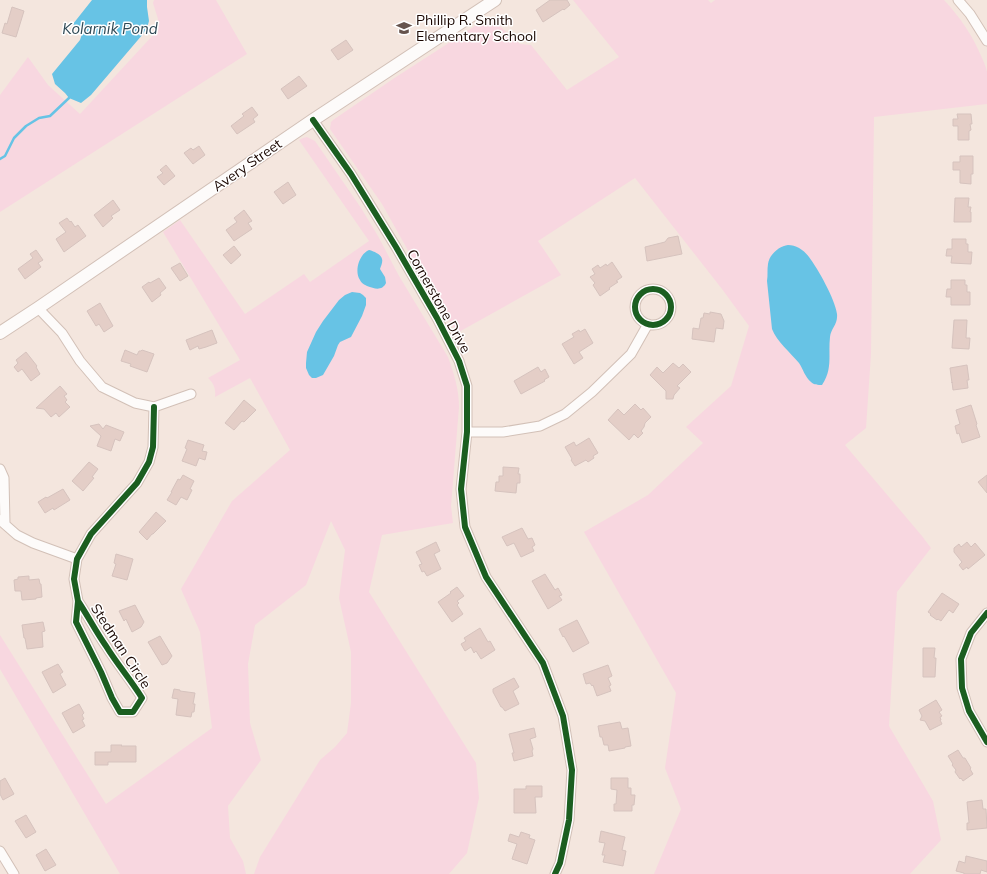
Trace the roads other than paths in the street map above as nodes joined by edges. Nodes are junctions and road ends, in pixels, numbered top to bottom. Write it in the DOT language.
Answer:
graph roads {
  1 [pos="495,0"];
  2 [pos="958,0"];
  3 [pos="987,41"];
  4 [pos="313,120"];
  5 [pos="38,308"];
  6 [pos="648,324"];
  7 [pos="0,332"];
  8 [pos="191,394"];
  9 [pos="154,406"];
  10 [pos="467,432"];
  11 [pos="0,469"];
  12 [pos="3,522"];
  13 [pos="77,559"];
  14 [pos="78,601"];
  15 [pos="987,613"];
  16 [pos="987,742"];
  17 [pos="0,850"];
  18 [pos="14,874"];
  19 [pos="555,874"];
  1 -- 4 [label="main road, Avery Street"];
  2 -- 3 [label="street"];
  4 -- 5 [label="main road, Avery Street"];
  4 -- 10 [label="street, Cornerstone Drive"];
  5 -- 7 [label="main road, Avery Street"];
  5 -- 9 [label="street"];
  6 -- 10 [label="street"];
  8 -- 9 [label="street"];
  9 -- 13 [label="street, Stedman Circle"];
  10 -- 19 [label="street, Cornerstone Drive"];
  11 -- 12 [label="street"];
  12 -- 13 [label="street"];
  13 -- 14 [label="street, Stedman Circle"];
  14 -- 14 [label="street, Stedman Circle"];
  15 -- 16 [label="street"];
  17 -- 18 [label="street"];
}
